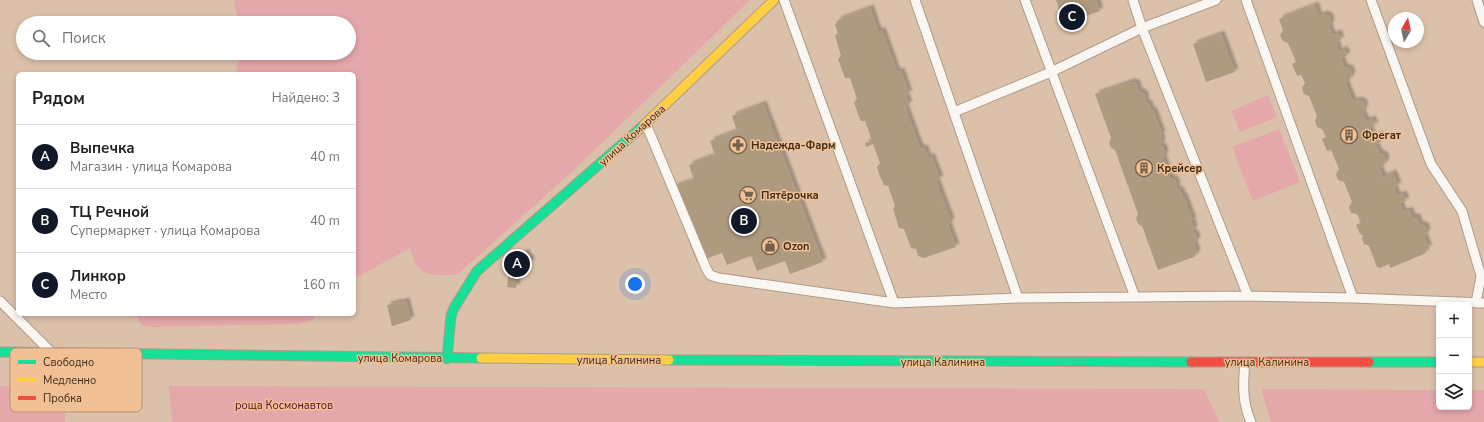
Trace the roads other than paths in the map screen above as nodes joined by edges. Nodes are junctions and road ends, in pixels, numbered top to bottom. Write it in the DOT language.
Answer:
graph roads {
  1 [pos="774,0"];
  2 [pos="784,0"];
  3 [pos="915,0"];
  4 [pos="1025,0"];
  5 [pos="1133,0"];
  6 [pos="1216,0"];
  7 [pos="1246,0"];
  8 [pos="1371,0"];
  9 [pos="1477,0"];
  10 [pos="1484,22"];
  11 [pos="1142,28"];
  12 [pos="1051,72"];
  13 [pos="954,112"];
  14 [pos="646,123"];
  15 [pos="1248,296"];
  16 [pos="1135,297"];
  17 [pos="1018,298"];
  18 [pos="1353,298"];
  19 [pos="0,300"];
  20 [pos="894,303"];
  21 [pos="1480,303"];
  22 [pos="46,348"];
  23 [pos="0,352"];
  24 [pos="10,352"];
  25 [pos="142,354"];
  26 [pos="447,359"];
  27 [pos="1244,362"];
  28 [pos="1436,362"];
  29 [pos="1472,362"];
  30 [pos="1484,362"];
  31 [pos="1251,422"];
  1 -- 14 [label="main road, улица Комарова"];
  2 -- 20 [label="lane"];
  3 -- 13 [label="lane"];
  4 -- 12 [label="lane"];
  5 -- 11 [label="lane"];
  6 -- 11 [label="lane"];
  7 -- 18 [label="lane"];
  8 -- 21 [label="lane"];
  9 -- 10 [label="lane"];
  11 -- 12 [label="lane"];
  11 -- 15 [label="lane"];
  12 -- 13 [label="lane"];
  12 -- 16 [label="lane"];
  13 -- 17 [label="lane"];
  14 -- 20 [label="lane"];
  14 -- 26 [label="main road, улица Комарова"];
  15 -- 16 [label="lane"];
  15 -- 18 [label="lane"];
  16 -- 17 [label="lane"];
  17 -- 20 [label="lane"];
  18 -- 21 [label="lane"];
  19 -- 22 [label="lane"];
  23 -- 24 [label="main road, улица Комарова"];
  25 -- 26 [label="main road, улица Комарова"];
  26 -- 27 [label="main road, улица Калинина"];
  27 -- 28 [label="main road, улица Калинина"];
  27 -- 31 [label="lane"];
  29 -- 30 [label="main road"];
}
